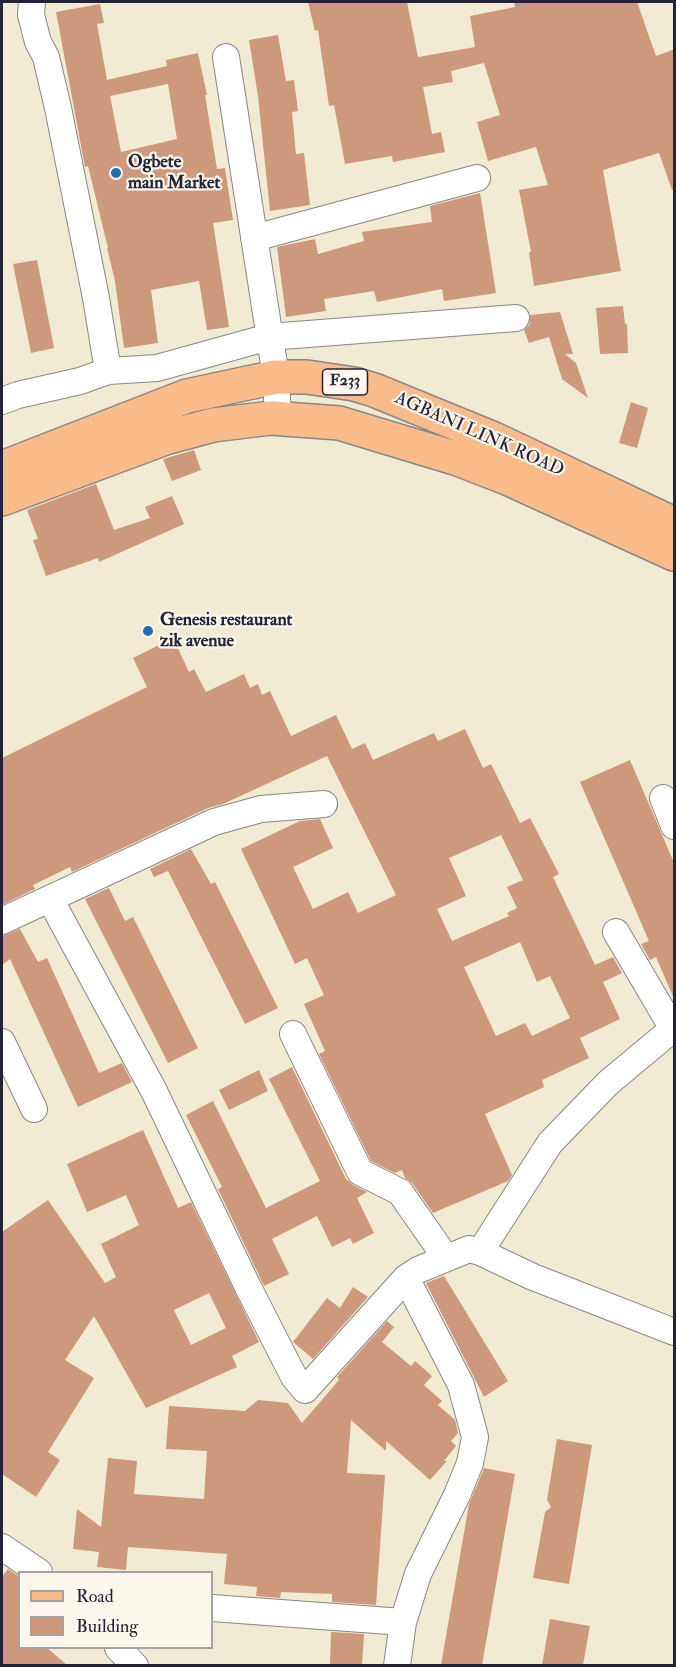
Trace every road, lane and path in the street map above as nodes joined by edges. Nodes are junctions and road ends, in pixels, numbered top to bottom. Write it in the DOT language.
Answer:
graph roads {
  1 [pos="32,2"];
  2 [pos="226,57"];
  3 [pos="477,178"];
  4 [pos="254,237"];
  5 [pos="516,318"];
  6 [pos="269,337"];
  7 [pos="108,371"];
  8 [pos="276,377"];
  9 [pos="2,401"];
  10 [pos="278,418"];
  11 [pos="2,468"];
  12 [pos="2,499"];
  13 [pos="675,524"];
  14 [pos="675,554"];
  15 [pos="663,798"];
  16 [pos="324,804"];
  17 [pos="675,826"];
  18 [pos="50,899"];
  19 [pos="2,921"];
  20 [pos="616,932"];
  21 [pos="674,1028"];
  22 [pos="293,1034"];
  23 [pos="2,1042"];
  24 [pos="34,1109"];
  25 [pos="480,1252"];
  26 [pos="446,1258"];
  27 [pos="406,1278"];
  28 [pos="675,1332"];
  29 [pos="2,1547"];
  30 [pos="38,1571"];
  31 [pos="213,1608"];
  32 [pos="403,1622"];
  33 [pos="120,1649"];
  34 [pos="135,1665"];
  35 [pos="398,1665"];
  1 -- 7 [label="street"];
  2 -- 4 [label="street"];
  3 -- 4 [label="street"];
  4 -- 6 [label="street"];
  5 -- 6 [label="street"];
  6 -- 7 [label="street"];
  6 -- 8 [label="street"];
  7 -- 9 [label="street"];
  8 -- 10 [label="street"];
  8 -- 11 [label="main road, AGBANI LINK ROAD / F233"];
  8 -- 13 [label="main road, AGBANI LINK ROAD / F233"];
  10 -- 12 [label="main road, AGBANI LINK ROAD"];
  10 -- 14 [label="main road, AGBANI LINK ROAD"];
  15 -- 17 [label="street"];
  16 -- 18 [label="street"];
  18 -- 19 [label="street"];
  18 -- 27 [label="street"];
  20 -- 21 [label="street"];
  21 -- 25 [label="street"];
  22 -- 26 [label="street"];
  23 -- 24 [label="street"];
  25 -- 26 [label="street"];
  25 -- 28 [label="street"];
  26 -- 27 [label="street"];
  27 -- 32 [label="street"];
  29 -- 30 [label="street"];
  31 -- 32 [label="street"];
  32 -- 35 [label="street"];
  33 -- 34 [label="street"];
}
